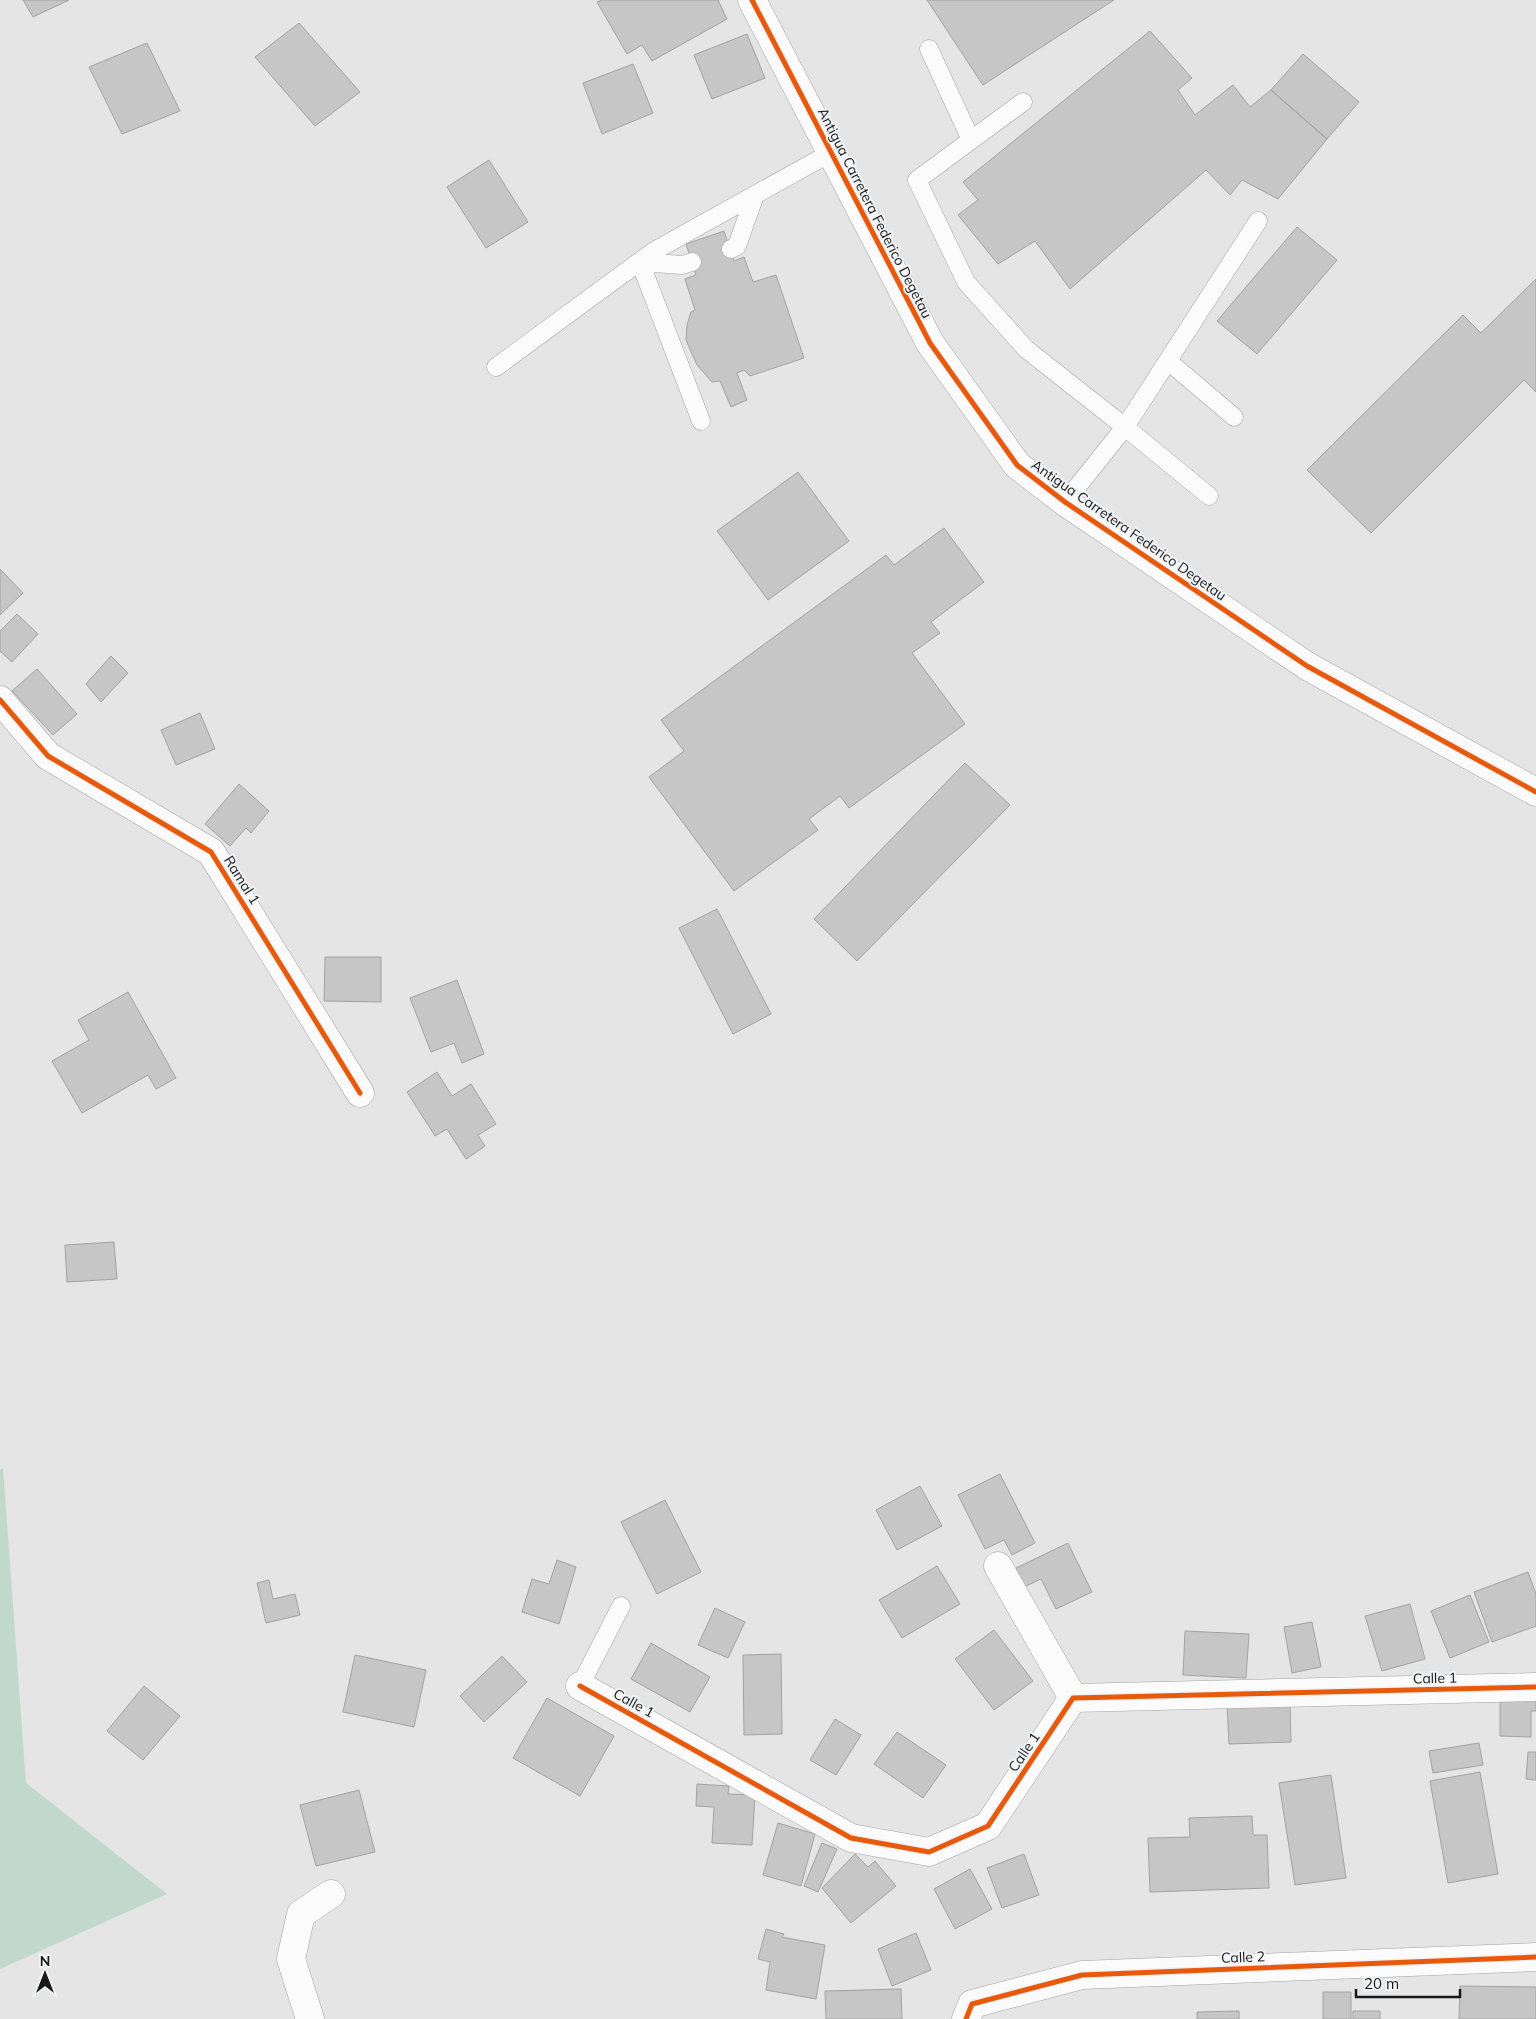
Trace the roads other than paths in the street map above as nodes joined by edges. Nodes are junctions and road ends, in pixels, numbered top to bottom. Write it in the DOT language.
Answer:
graph roads {
  1 [pos="752,0"];
  2 [pos="929,49"];
  3 [pos="1023,102"];
  4 [pos="971,140"];
  5 [pos="832,152"];
  6 [pos="755,195"];
  7 [pos="1258,221"];
  8 [pos="730,249"];
  9 [pos="640,262"];
  10 [pos="692,262"];
  11 [pos="1168,361"];
  12 [pos="496,367"];
  13 [pos="1234,417"];
  14 [pos="701,420"];
  15 [pos="1125,427"];
  16 [pos="1209,496"];
  17 [pos="1065,502"];
  18 [pos="0,700"];
  19 [pos="1536,792"];
  20 [pos="360,1093"];
  21 [pos="998,1566"];
  22 [pos="620,1606"];
  23 [pos="580,1686"];
  24 [pos="1536,1687"];
  25 [pos="1073,1698"];
  26 [pos="331,1894"];
  27 [pos="1536,1957"];
  28 [pos="310,2019"];
  29 [pos="966,2019"];
  1 -- 5 [label="street, Antigua Carretera Federico Degetau"];
  2 -- 4 [label="lane"];
  3 -- 4 [label="lane"];
  4 -- 15 [label="lane"];
  5 -- 6 [label="lane"];
  5 -- 17 [label="street, Antigua Carretera Federico Degetau"];
  6 -- 8 [label="lane"];
  6 -- 9 [label="lane"];
  7 -- 11 [label="lane"];
  9 -- 10 [label="lane"];
  9 -- 12 [label="lane"];
  9 -- 14 [label="lane"];
  11 -- 13 [label="lane"];
  11 -- 15 [label="lane"];
  15 -- 16 [label="lane"];
  15 -- 17 [label="lane"];
  17 -- 19 [label="street, Antigua Carretera Federico Degetau"];
  18 -- 20 [label="street, Ramal 1"];
  21 -- 25 [label="street"];
  22 -- 23 [label="lane"];
  23 -- 25 [label="street, Calle 1"];
  24 -- 25 [label="street, Calle 1"];
  26 -- 28 [label="street"];
  27 -- 29 [label="street, Calle 2"];
}
